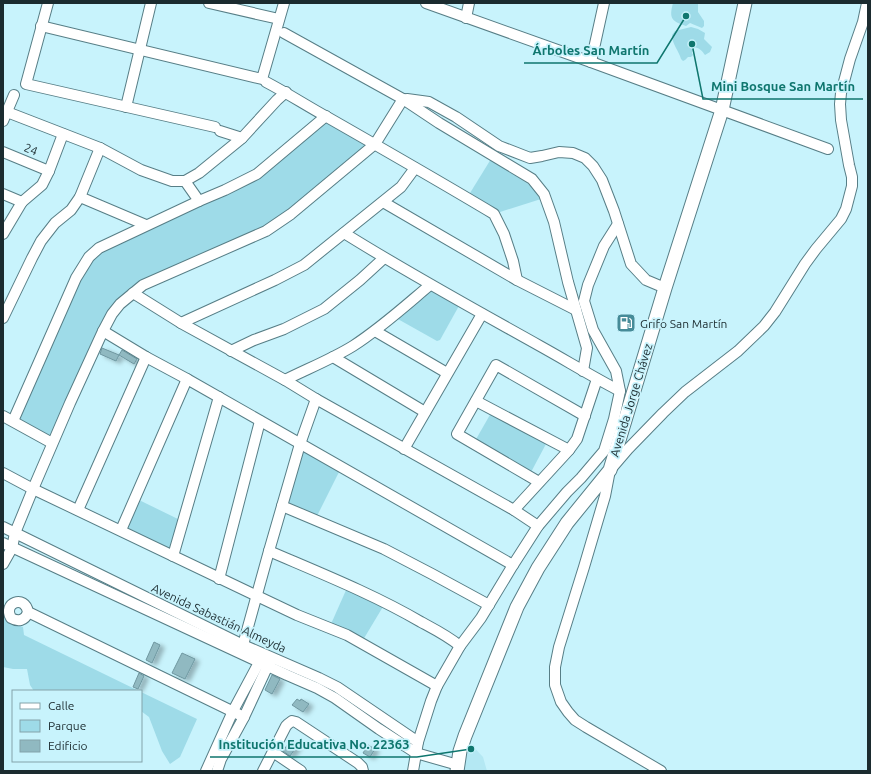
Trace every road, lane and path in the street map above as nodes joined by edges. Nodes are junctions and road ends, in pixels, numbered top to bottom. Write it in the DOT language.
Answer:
graph roads {
  1 [pos="48,3"];
  2 [pos="151,3"];
  3 [pos="209,3"];
  4 [pos="284,3"];
  5 [pos="426,3"];
  6 [pos="469,3"];
  7 [pos="604,3"];
  8 [pos="745,3"];
  9 [pos="868,3"];
  10 [pos="466,18"];
  11 [pos="279,19"];
  12 [pos="41,26"];
  13 [pos="284,33"];
  14 [pos="140,49"];
  15 [pos="591,62"];
  16 [pos="264,80"];
  17 [pos="286,92"];
  18 [pos="14,95"];
  19 [pos="403,99"];
  20 [pos="126,107"];
  21 [pos="722,110"];
  22 [pos="5,116"];
  23 [pos="326,116"];
  24 [pos="63,134"];
  25 [pos="242,138"];
  26 [pos="375,144"];
  27 [pos="100,148"];
  28 [pos="828,149"];
  29 [pos="3,152"];
  30 [pos="415,168"];
  31 [pos="49,171"];
  32 [pos="185,181"];
  33 [pos="3,194"];
  34 [pos="80,197"];
  35 [pos="199,201"];
  36 [pos="22,202"];
  37 [pos="383,202"];
  38 [pos="618,224"];
  39 [pos="146,225"];
  40 [pos="344,233"];
  41 [pos="3,234"];
  42 [pos="384,258"];
  43 [pos="513,261"];
  44 [pos="499,269"];
  45 [pos="517,280"];
  46 [pos="430,285"];
  47 [pos="665,288"];
  48 [pos="133,293"];
  49 [pos="576,310"];
  50 [pos="482,314"];
  51 [pos="3,318"];
  52 [pos="180,323"];
  53 [pos="103,331"];
  54 [pos="375,331"];
  55 [pos="231,351"];
  56 [pos="146,357"];
  57 [pos="333,357"];
  58 [pos="583,371"];
  59 [pos="447,373"];
  60 [pos="187,379"];
  61 [pos="597,379"];
  62 [pos="285,380"];
  63 [pos="620,391"];
  64 [pos="219,397"];
  65 [pos="316,399"];
  66 [pos="476,400"];
  67 [pos="425,412"];
  68 [pos="3,416"];
  69 [pos="585,416"];
  70 [pos="13,421"];
  71 [pos="260,421"];
  72 [pos="52,444"];
  73 [pos="300,444"];
  74 [pos="404,449"];
  75 [pos="569,450"];
  76 [pos="610,470"];
  77 [pos="3,473"];
  78 [pos="539,482"];
  79 [pos="33,489"];
  80 [pos="282,506"];
  81 [pos="78,510"];
  82 [pos="514,510"];
  83 [pos="538,526"];
  84 [pos="3,527"];
  85 [pos="121,530"];
  86 [pos="15,533"];
  87 [pos="7,545"];
  88 [pos="269,551"];
  89 [pos="173,556"];
  90 [pos="3,564"];
  91 [pos="513,565"];
  92 [pos="219,579"];
  93 [pos="256,596"];
  94 [pos="489,605"];
  95 [pos="28,612"];
  96 [pos="243,645"];
  97 [pos="460,646"];
  98 [pos="266,660"];
  99 [pos="437,686"];
  100 [pos="233,711"];
  101 [pos="244,717"];
  102 [pos="418,742"];
  103 [pos="273,752"];
  104 [pos="416,753"];
  105 [pos="458,768"];
  106 [pos="206,771"];
  107 [pos="218,771"];
  108 [pos="263,771"];
  109 [pos="301,771"];
  110 [pos="363,771"];
  111 [pos="413,771"];
  112 [pos="661,771"];
  1 -- 12 [label="street"];
  2 -- 14 [label="street"];
  3 -- 11 [label="street"];
  4 -- 11 [label="street"];
  5 -- 10 [label="street"];
  6 -- 10 [label="street"];
  7 -- 15 [label="street"];
  8 -- 21 [label="main road, Avenida Jorge Chávez"];
  9 -- 76 [label="street"];
  10 -- 15 [label="street"];
  11 -- 16 [label="street"];
  12 -- 14 [label="street"];
  12 -- 20 [label="street"];
  13 -- 19 [label="street"];
  14 -- 16 [label="street"];
  14 -- 20 [label="street"];
  15 -- 21 [label="street"];
  16 -- 17 [label="street"];
  17 -- 23 [label="street"];
  17 -- 25 [label="street"];
  18 -- 22 [label="street"];
  19 -- 26 [label="street"];
  19 -- 38 [label="street"];
  19 -- 49 [label="street"];
  20 -- 25 [label="street"];
  21 -- 28 [label="street"];
  21 -- 47 [label="main road, Avenida Jorge Chávez"];
  22 -- 24 [label="street"];
  23 -- 26 [label="street"];
  23 -- 35 [label="street"];
  24 -- 27 [label="street"];
  24 -- 31 [label="street"];
  25 -- 32 [label="street"];
  26 -- 30 [label="street"];
  26 -- 48 [label="street"];
  27 -- 32 [label="street"];
  27 -- 34 [label="street"];
  29 -- 31 [label="street, 24"];
  30 -- 37 [label="street"];
  30 -- 43 [label="street"];
  31 -- 36 [label="street"];
  32 -- 35 [label="street"];
  33 -- 36 [label="street"];
  34 -- 39 [label="street"];
  34 -- 51 [label="street"];
  35 -- 39 [label="street"];
  36 -- 41 [label="street"];
  37 -- 40 [label="street"];
  37 -- 44 [label="street"];
  38 -- 47 [label="street"];
  38 -- 63 [label="street"];
  39 -- 70 [label="street"];
  40 -- 42 [label="street"];
  40 -- 52 [label="street"];
  42 -- 46 [label="street"];
  42 -- 55 [label="street"];
  43 -- 44 [label="street"];
  43 -- 45 [label="street"];
  44 -- 45 [label="street"];
  45 -- 49 [label="street"];
  46 -- 50 [label="street"];
  46 -- 54 [label="street"];
  47 -- 76 [label="main road, Avenida Jorge Chávez"];
  48 -- 52 [label="street"];
  48 -- 53 [label="street"];
  49 -- 58 [label="street"];
  50 -- 58 [label="street"];
  50 -- 59 [label="street"];
  52 -- 55 [label="street"];
  53 -- 56 [label="street"];
  53 -- 72 [label="street"];
  54 -- 57 [label="street"];
  54 -- 59 [label="street"];
  55 -- 62 [label="street"];
  56 -- 60 [label="street"];
  56 -- 81 [label="street"];
  57 -- 62 [label="street"];
  57 -- 67 [label="street"];
  58 -- 61 [label="street"];
  59 -- 67 [label="street"];
  60 -- 64 [label="street"];
  60 -- 85 [label="street"];
  61 -- 63 [label="street"];
  61 -- 69 [label="street"];
  62 -- 65 [label="street"];
  63 -- 83 [label="street"];
  64 -- 71 [label="street"];
  64 -- 89 [label="street"];
  65 -- 73 [label="street"];
  65 -- 74 [label="street"];
  66 -- 69 [label="street"];
  66 -- 75 [label="street"];
  66 -- 78 [label="street"];
  67 -- 74 [label="street"];
  68 -- 70 [label="street"];
  69 -- 75 [label="street"];
  70 -- 72 [label="street"];
  71 -- 73 [label="street"];
  71 -- 92 [label="street"];
  72 -- 79 [label="street"];
  73 -- 80 [label="street"];
  73 -- 91 [label="street"];
  74 -- 82 [label="street"];
  75 -- 78 [label="street"];
  76 -- 105 [label="main road, Avenida Jorge Chávez"];
  76 -- 112 [label="street"];
  77 -- 79 [label="street"];
  78 -- 82 [label="street"];
  79 -- 81 [label="street"];
  79 -- 86 [label="street"];
  80 -- 88 [label="street"];
  80 -- 94 [label="street"];
  81 -- 85 [label="street"];
  82 -- 83 [label="street"];
  83 -- 91 [label="street"];
  84 -- 86 [label="street, Avenida Sabastián Almeyda"];
  85 -- 89 [label="street"];
  86 -- 87 [label="street"];
  86 -- 96 [label="street, Avenida Sabastián Almeyda"];
  87 -- 90 [label="street"];
  87 -- 98 [label="street, Avenida Sabastián Almeyda"];
  88 -- 93 [label="street"];
  88 -- 97 [label="street"];
  89 -- 92 [label="street"];
  91 -- 94 [label="street"];
  92 -- 93 [label="street"];
  93 -- 96 [label="street"];
  93 -- 99 [label="street"];
  94 -- 97 [label="street"];
  95 -- 100 [label="street"];
  96 -- 98 [label="street, Avenida Sabastián Almeyda"];
  97 -- 99 [label="street"];
  98 -- 100 [label="street"];
  98 -- 101 [label="street"];
  98 -- 102 [label="street, Avenida Sabastián Almeyda"];
  98 -- 104 [label="street, Avenida Sabastián Almeyda"];
  99 -- 102 [label="street"];
  100 -- 101 [label="street"];
  100 -- 106 [label="street"];
  101 -- 107 [label="street"];
  102 -- 104 [label="street"];
  103 -- 108 [label="street"];
  103 -- 109 [label="street"];
  103 -- 110 [label="street"];
  104 -- 105 [label="street, Avenida Sabastián Almeyda"];
  104 -- 111 [label="street"];
}
